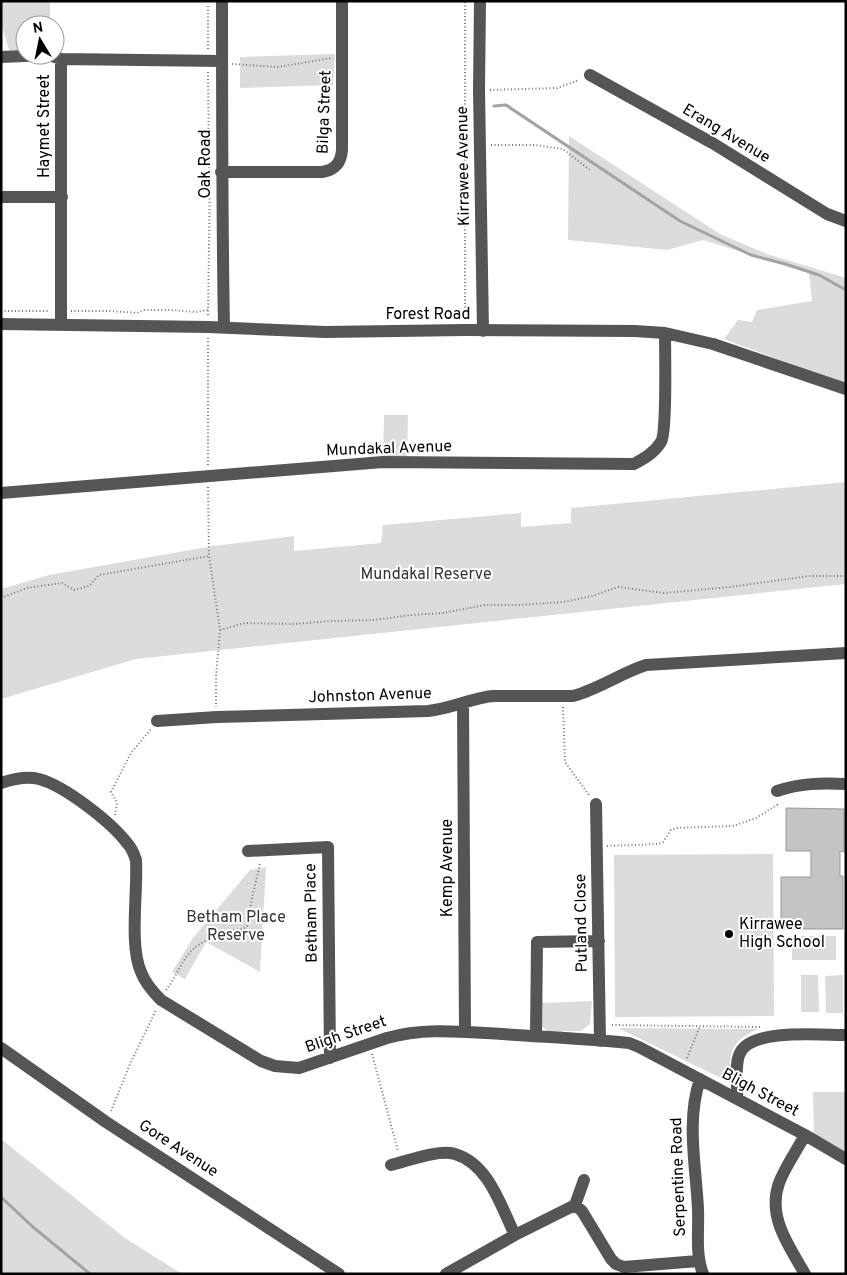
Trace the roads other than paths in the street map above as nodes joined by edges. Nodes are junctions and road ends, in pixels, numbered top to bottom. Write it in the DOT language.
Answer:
graph roads {
  1 [pos="222,1"];
  2 [pos="342,1"];
  3 [pos="480,1"];
  4 [pos="15,56"];
  5 [pos="1,57"];
  6 [pos="65,59"];
  7 [pos="222,62"];
  8 [pos="61,65"];
  9 [pos="590,75"];
  10 [pos="221,172"];
  11 [pos="1,197"];
  12 [pos="62,197"];
  13 [pos="846,221"];
  14 [pos="61,318"];
  15 [pos="1,324"];
  16 [pos="224,328"];
  17 [pos="483,331"];
  18 [pos="665,333"];
  19 [pos="846,389"];
  20 [pos="1,493"];
  21 [pos="846,653"];
  22 [pos="463,704"];
  23 [pos="157,721"];
  24 [pos="1,783"];
  25 [pos="846,784"];
  26 [pos="777,791"];
  27 [pos="596,804"];
  28 [pos="248,851"];
  29 [pos="599,941"];
  30 [pos="465,1032"];
  31 [pos="846,1035"];
  32 [pos="536,1036"];
  33 [pos="600,1041"];
  34 [pos="1,1048"];
  35 [pos="330,1058"];
  36 [pos="700,1079"];
  37 [pos="738,1099"];
  38 [pos="806,1135"];
  39 [pos="846,1159"];
  40 [pos="396,1164"];
  41 [pos="584,1180"];
  42 [pos="575,1205"];
  43 [pos="515,1235"];
  44 [pos="698,1261"];
  45 [pos="339,1274"];
  46 [pos="446,1274"];
  47 [pos="703,1274"];
  48 [pos="805,1274"];
  1 -- 7 [label="street, Oak Road"];
  2 -- 10 [label="street, Bilga Street"];
  3 -- 17 [label="street, Kirrawee Avenue"];
  4 -- 5 [label="street"];
  6 -- 7 [label="street, Haymet Street"];
  7 -- 10 [label="street, Oak Road"];
  8 -- 12 [label="street, Haymet Street"];
  9 -- 13 [label="street, Erang Avenue"];
  10 -- 16 [label="street, Oak Road"];
  11 -- 12 [label="street"];
  12 -- 14 [label="street, Haymet Street"];
  14 -- 15 [label="street, Forest Road"];
  14 -- 16 [label="street, Forest Road"];
  16 -- 17 [label="street, Forest Road"];
  17 -- 18 [label="street, Forest Road"];
  18 -- 19 [label="street, Forest Road"];
  18 -- 20 [label="street, Mundakal Avenue"];
  21 -- 22 [label="street, Johnston Avenue"];
  22 -- 23 [label="street, Johnston Avenue"];
  22 -- 30 [label="street, Kemp Avenue"];
  24 -- 35 [label="street, Bligh Street"];
  25 -- 26 [label="street"];
  27 -- 29 [label="street, Putland Close"];
  28 -- 35 [label="street, Betham Place"];
  29 -- 32 [label="street"];
  29 -- 33 [label="street, Putland Close"];
  30 -- 32 [label="street, Bligh Street"];
  30 -- 35 [label="street, Bligh Street"];
  31 -- 37 [label="street"];
  32 -- 33 [label="street, Bligh Street"];
  33 -- 36 [label="street, Bligh Street"];
  34 -- 45 [label="street, Gore Avenue"];
  36 -- 37 [label="street, Bligh Street"];
  36 -- 44 [label="street, Serpentine Road"];
  37 -- 38 [label="street, Bligh Street"];
  38 -- 39 [label="street, Bligh Street"];
  38 -- 48 [label="street"];
  40 -- 43 [label="street"];
  41 -- 42 [label="street"];
  42 -- 43 [label="street"];
  42 -- 44 [label="street"];
  43 -- 46 [label="street"];
  44 -- 47 [label="street, Serpentine Road"];
}
